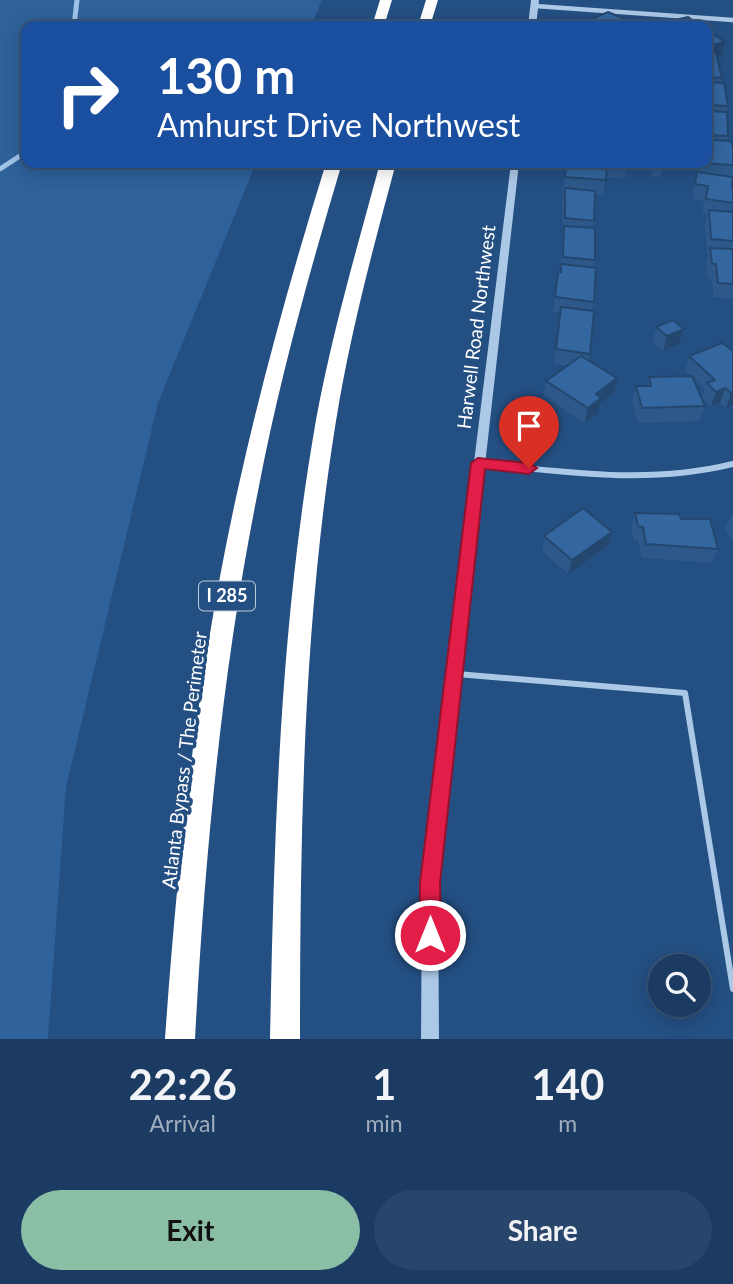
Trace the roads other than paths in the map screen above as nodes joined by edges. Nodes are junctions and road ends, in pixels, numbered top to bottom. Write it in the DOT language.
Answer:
graph roads {
  1 [pos="386,0"];
  2 [pos="432,0"];
  3 [pos="535,3"];
  4 [pos="733,20"];
  5 [pos="379,21"];
  6 [pos="426,21"];
  7 [pos="533,21"];
  8 [pos="332,168"];
  9 [pos="387,168"];
  10 [pos="514,168"];
  11 [pos="478,463"];
  12 [pos="733,464"];
  13 [pos="454,674"];
  14 [pos="733,989"];
  15 [pos="180,1039"];
  16 [pos="285,1039"];
  17 [pos="430,1039"];
  1 -- 5 [label="highway"];
  2 -- 6 [label="highway"];
  3 -- 4 [label="street"];
  3 -- 7 [label="street"];
  8 -- 15 [label="highway, Atlanta Bypass / The Perimeter / I 285"];
  9 -- 16 [label="highway"];
  10 -- 11 [label="street, Harwell Road Northwest"];
  11 -- 12 [label="street"];
  11 -- 13 [label="street, Harwell Road Northwest"];
  13 -- 14 [label="lane"];
  13 -- 17 [label="street, Harwell Road Northwest"];
}
